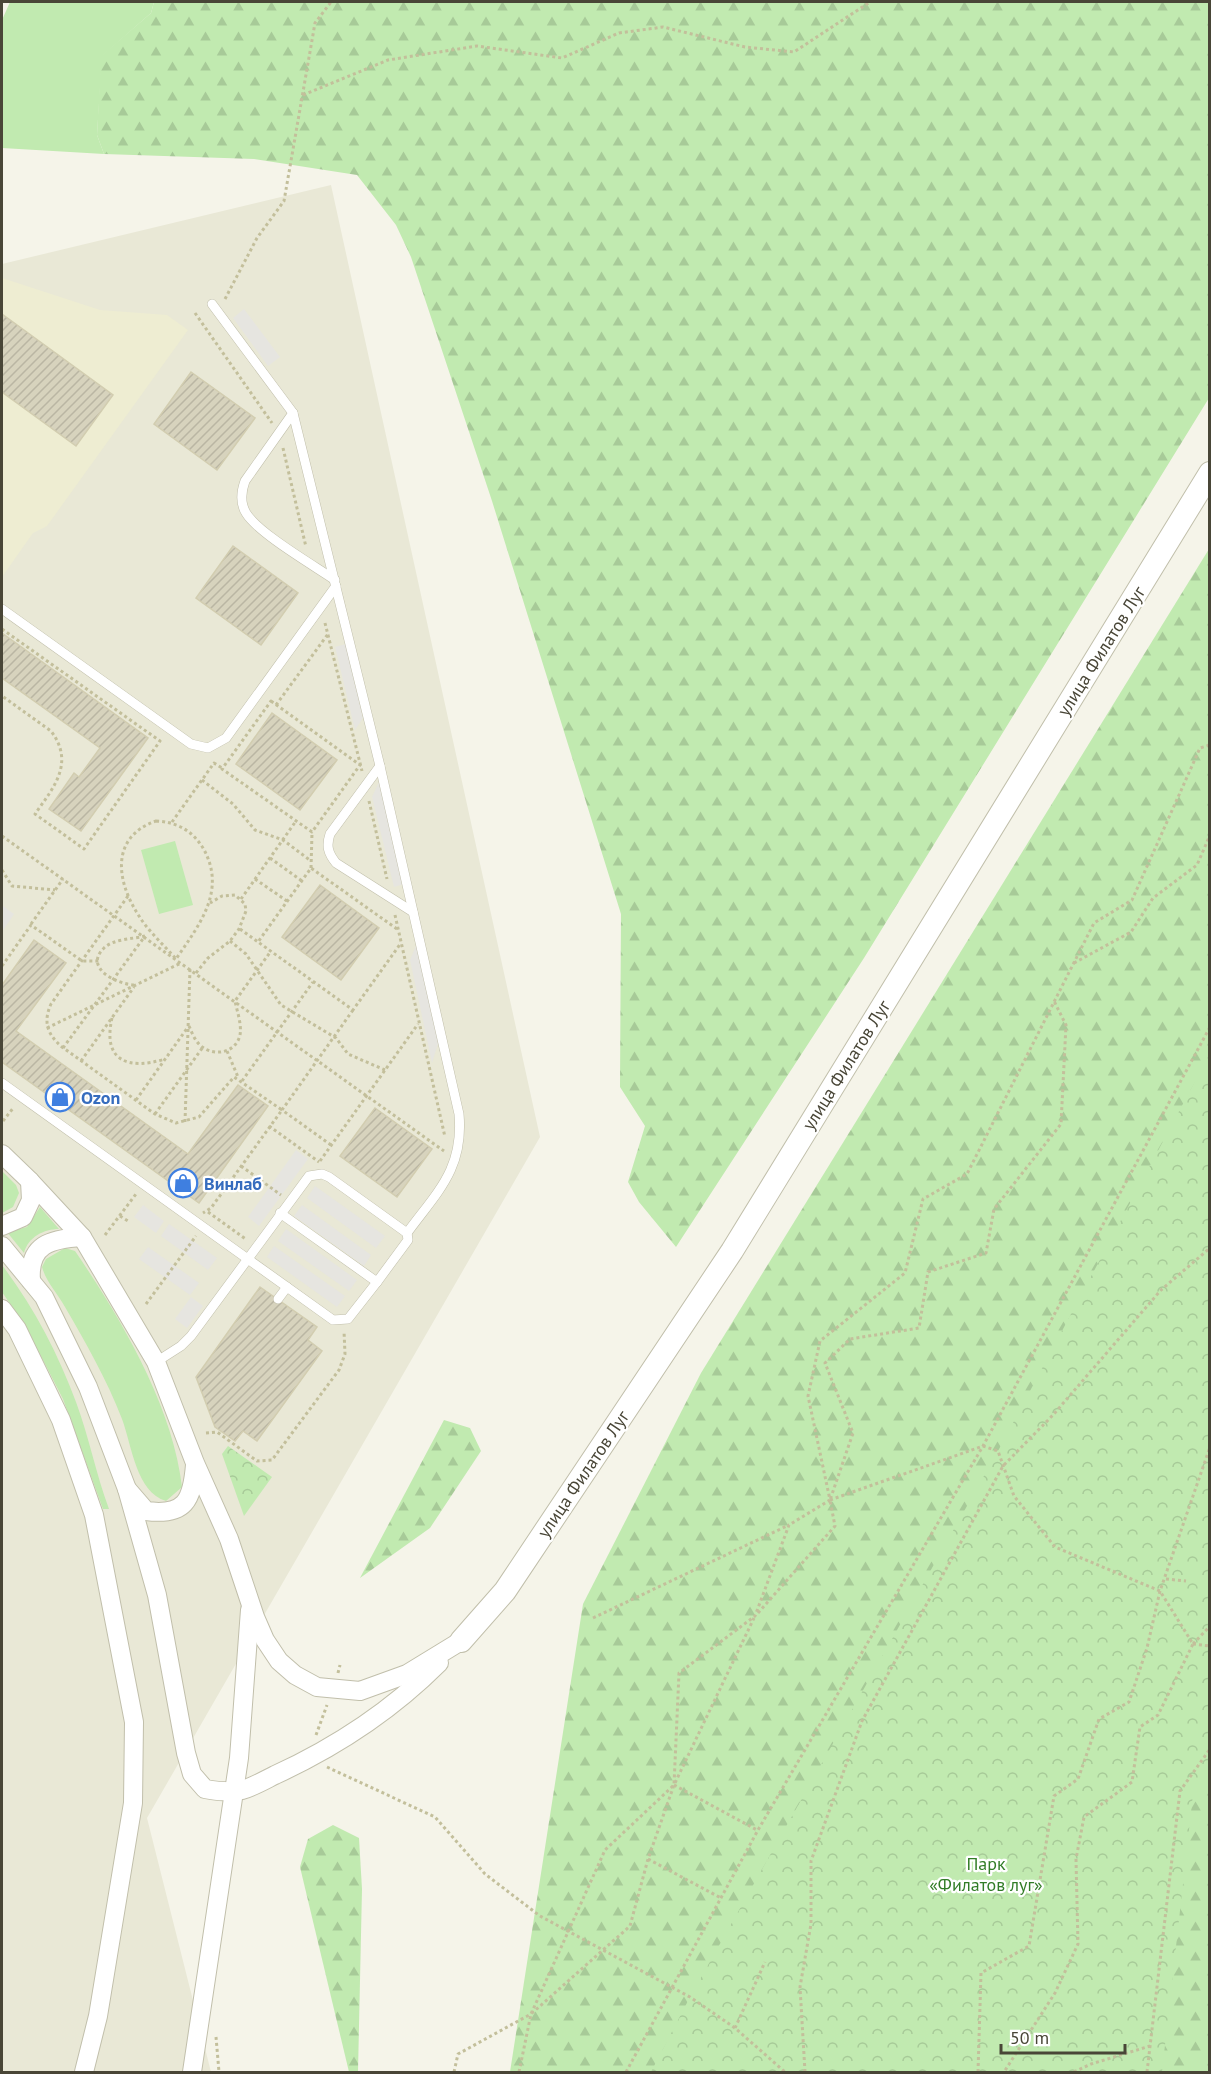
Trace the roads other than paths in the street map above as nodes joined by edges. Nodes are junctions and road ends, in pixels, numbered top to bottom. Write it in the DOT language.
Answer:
graph roads {
  1 [pos="215,308"];
  2 [pos="293,413"];
  3 [pos="1209,473"];
  4 [pos="335,583"];
  5 [pos="2,609"];
  6 [pos="380,766"];
  7 [pos="413,912"];
  8 [pos="2,1083"];
  9 [pos="2,1154"];
  10 [pos="30,1181"];
  11 [pos="280,1213"];
  12 [pos="2,1226"];
  13 [pos="407,1233"];
  14 [pos="82,1237"];
  15 [pos="2,1246"];
  16 [pos="247,1259"];
  17 [pos="31,1281"];
  18 [pos="377,1282"];
  19 [pos="287,1287"];
  20 [pos="278,1299"];
  21 [pos="2,1309"];
  22 [pos="156,1362"];
  23 [pos="195,1463"];
  24 [pos="127,1489"];
  25 [pos="251,1604"];
  26 [pos="461,1641"];
  27 [pos="84,2073"];
  28 [pos="192,2073"];
  1 -- 2 [label="lane"];
  2 -- 4 [label="lane"];
  2 -- 4 [label="lane"];
  3 -- 26 [label="street, улица Филатов Луг"];
  4 -- 5 [label="lane"];
  4 -- 6 [label="lane"];
  6 -- 7 [label="lane"];
  6 -- 7 [label="lane"];
  7 -- 13 [label="lane"];
  8 -- 16 [label="lane"];
  9 -- 10 [label="street, улица Филатов Луг"];
  10 -- 12 [label="street"];
  10 -- 14 [label="street, улица Филатов Луг"];
  11 -- 13 [label="lane"];
  11 -- 16 [label="lane"];
  11 -- 18 [label="lane"];
  13 -- 18 [label="lane"];
  14 -- 17 [label="street"];
  14 -- 22 [label="street, улица Филатов Луг"];
  15 -- 17 [label="street, улица Филатов Луг"];
  16 -- 19 [label="lane"];
  16 -- 22 [label="lane"];
  17 -- 24 [label="street, улица Филатов Луг"];
  18 -- 19 [label="lane"];
  19 -- 20 [label="lane"];
  21 -- 27 [label="street"];
  22 -- 23 [label="street, улица Филатов Луг"];
  23 -- 24 [label="street"];
  23 -- 25 [label="street, улица Филатов Луг"];
  24 -- 26 [label="street, улица Филатов Луг"];
  25 -- 26 [label="street, улица Филатов Луг"];
  25 -- 28 [label="street"];
}
